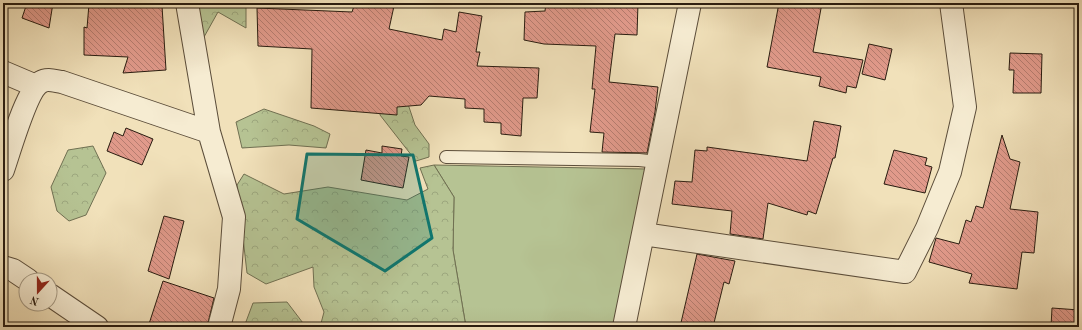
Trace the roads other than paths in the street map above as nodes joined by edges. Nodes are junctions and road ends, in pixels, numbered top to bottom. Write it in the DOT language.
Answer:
graph roads {
  1 [pos="187,3"];
  2 [pos="690,3"];
  3 [pos="950,3"];
  4 [pos="3,72"];
  5 [pos="36,86"];
  6 [pos="209,132"];
  7 [pos="446,157"];
  8 [pos="658,162"];
  9 [pos="3,170"];
  10 [pos="643,234"];
  11 [pos="3,267"];
  12 [pos="18,273"];
  13 [pos="58,300"];
  14 [pos="97,327"];
  15 [pos="219,327"];
  16 [pos="624,327"];
  1 -- 6 [label="street"];
  2 -- 8 [label="street"];
  3 -- 10 [label="street"];
  4 -- 5 [label="street"];
  5 -- 6 [label="street"];
  5 -- 9 [label="street"];
  6 -- 15 [label="street"];
  7 -- 8 [label="lane"];
  8 -- 10 [label="street"];
  10 -- 16 [label="street"];
  11 -- 12 [label="street"];
  13 -- 14 [label="street"];
}
